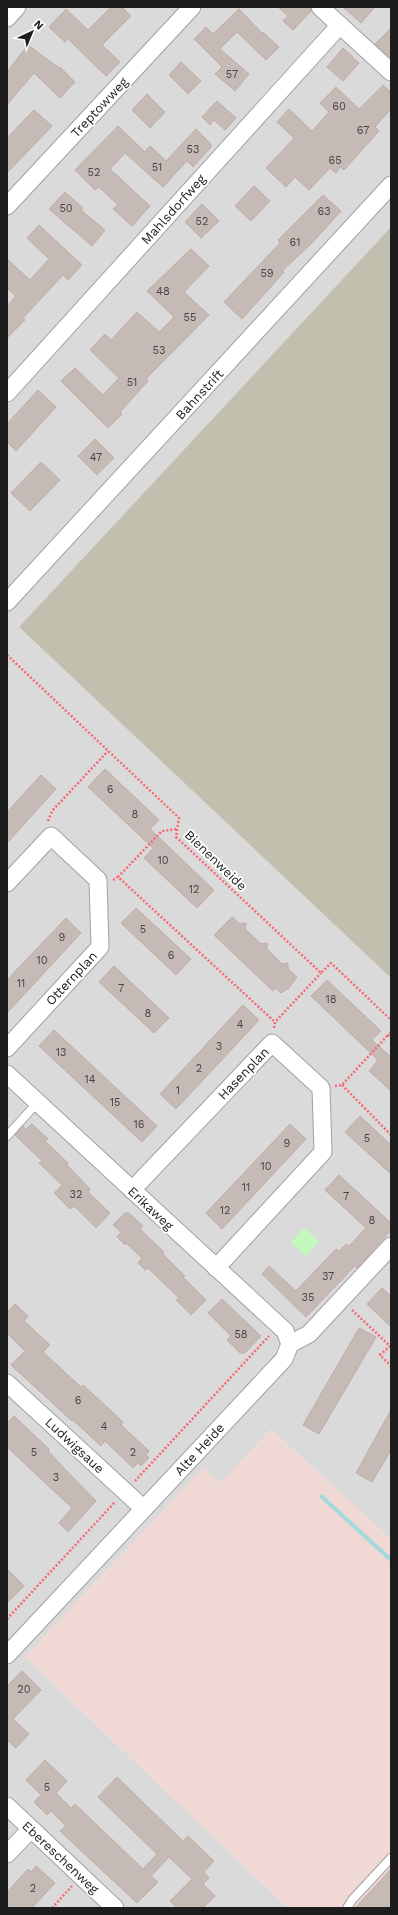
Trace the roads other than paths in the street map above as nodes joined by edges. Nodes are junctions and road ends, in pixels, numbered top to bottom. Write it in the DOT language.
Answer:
graph roads {
  1 [pos="17,7"];
  2 [pos="192,7"];
  3 [pos="320,7"];
  4 [pos="7,18"];
  5 [pos="340,25"];
  6 [pos="391,72"];
  7 [pos="391,185"];
  8 [pos="7,206"];
  9 [pos="7,393"];
  10 [pos="7,602"];
  11 [pos="7,883"];
  12 [pos="7,1048"];
  13 [pos="7,1074"];
  14 [pos="38,1102"];
  15 [pos="7,1136"];
  16 [pos="132,1190"];
  17 [pos="391,1246"];
  18 [pos="216,1268"];
  19 [pos="290,1344"];
  20 [pos="7,1383"];
  21 [pos="143,1508"];
  22 [pos="13,1637"];
  23 [pos="7,1655"];
  24 [pos="7,1806"];
  25 [pos="31,1829"];
  26 [pos="7,1854"];
  27 [pos="391,1858"];
  28 [pos="115,1908"];
  29 [pos="347,1908"];
  1 -- 4 [label="street"];
  2 -- 8 [label="street, Treptowweg"];
  3 -- 5 [label="street"];
  5 -- 6 [label="street"];
  5 -- 9 [label="street, Mahlsdorfweg"];
  7 -- 10 [label="street, Bahnstrift"];
  11 -- 12 [label="street, Otternplan"];
  13 -- 14 [label="street, Erikaweg"];
  14 -- 15 [label="lane"];
  14 -- 16 [label="street, Erikaweg"];
  16 -- 18 [label="street, Erikaweg"];
  16 -- 18 [label="street, Hasenplan"];
  17 -- 19 [label="street"];
  18 -- 19 [label="street, Erikaweg"];
  19 -- 21 [label="street, Alte Heide"];
  20 -- 21 [label="street, Ludwigsaue"];
  21 -- 22 [label="street, Alte Heide"];
  22 -- 23 [label="street, Alte Heide"];
  24 -- 25 [label="street, Ebereschenweg"];
  25 -- 26 [label="street"];
  25 -- 28 [label="street, Ebereschenweg"];
  27 -- 29 [label="lane"];
}
